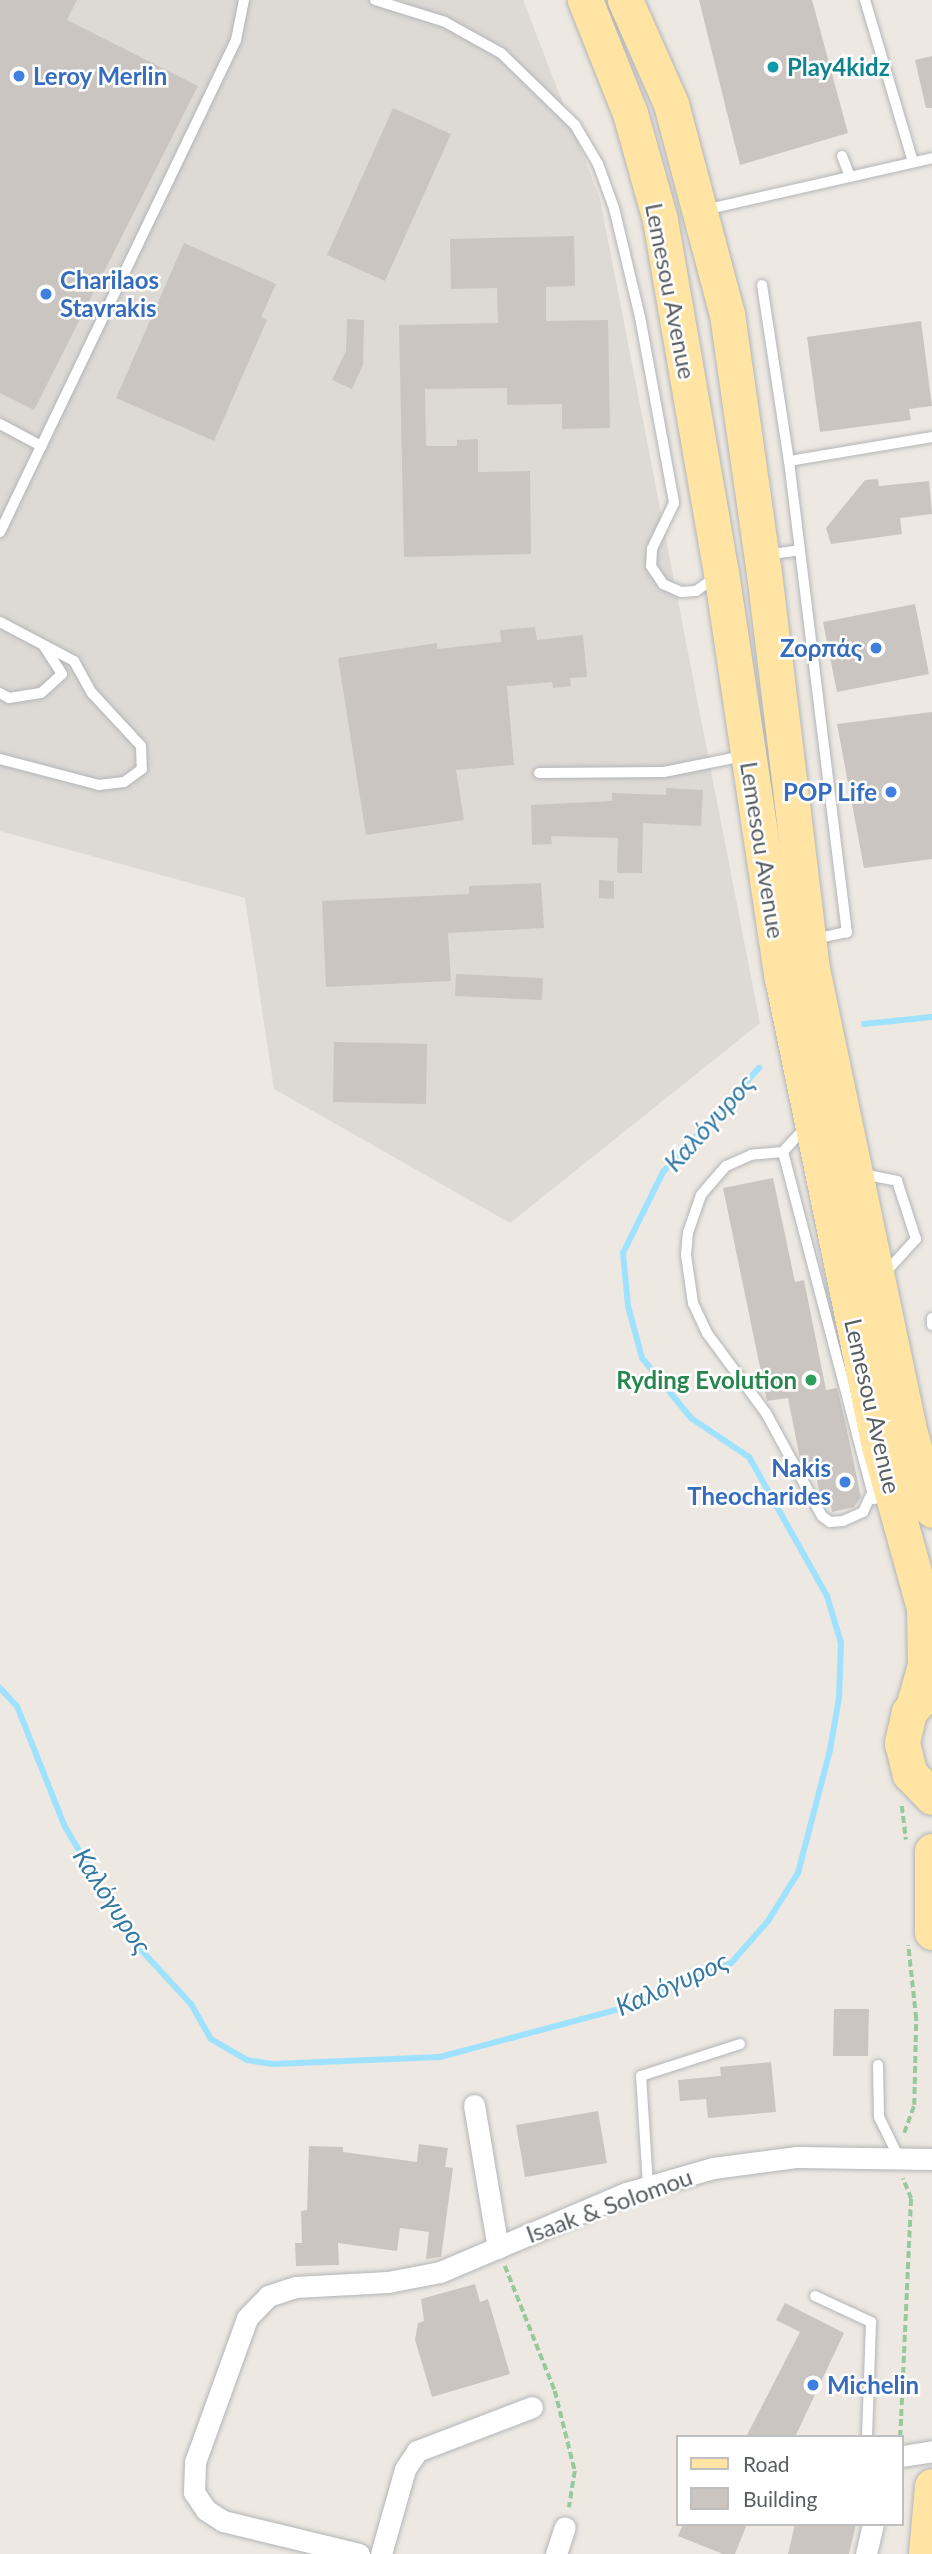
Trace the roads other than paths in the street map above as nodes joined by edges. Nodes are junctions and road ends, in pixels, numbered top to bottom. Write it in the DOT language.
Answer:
graph roads {
  1 [pos="244,0"];
  2 [pos="375,0"];
  3 [pos="585,0"];
  4 [pos="625,0"];
  5 [pos="865,0"];
  6 [pos="842,156"];
  7 [pos="932,158"];
  8 [pos="913,162"];
  9 [pos="850,177"];
  10 [pos="702,211"];
  11 [pos="762,285"];
  12 [pos="0,424"];
  13 [pos="932,437"];
  14 [pos="41,446"];
  15 [pos="789,461"];
  16 [pos="0,532"];
  17 [pos="800,550"];
  18 [pos="762,555"];
  19 [pos="721,572"];
  20 [pos="0,622"];
  21 [pos="36,640"];
  22 [pos="0,693"];
  23 [pos="749,755"];
  24 [pos="0,760"];
  25 [pos="539,773"];
  26 [pos="809,941"];
  27 [pos="812,1122"];
  28 [pos="782,1152"];
  29 [pos="853,1171"];
  30 [pos="877,1284"];
  31 [pos="932,1318"];
  32 [pos="932,1325"];
  33 [pos="912,1499"];
  34 [pos="923,1695"];
  35 [pos="917,1794"];
  36 [pos="932,1822"];
  37 [pos="919,1850"];
  38 [pos="919,1932"];
  39 [pos="740,2044"];
  40 [pos="878,2065"];
  41 [pos="474,2105"];
  42 [pos="901,2158"];
  43 [pos="932,2159"];
  44 [pos="648,2186"];
  45 [pos="498,2248"];
  46 [pos="815,2295"];
  47 [pos="532,2407"];
  48 [pos="867,2435"];
  49 [pos="932,2451"];
  50 [pos="904,2456"];
  51 [pos="932,2486"];
  52 [pos="873,2526"];
  53 [pos="565,2527"];
  54 [pos="359,2554"];
  55 [pos="381,2554"];
  56 [pos="556,2554"];
  57 [pos="866,2554"];
  58 [pos="926,2554"];
  1 -- 14 [label="lane"];
  2 -- 19 [label="lane"];
  3 -- 19 [label="main road, Lemesou Avenue"];
  4 -- 10 [label="main road, Lemesou Avenue"];
  5 -- 8 [label="lane"];
  6 -- 9 [label="lane"];
  7 -- 8 [label="lane"];
  8 -- 9 [label="lane"];
  9 -- 10 [label="lane"];
  10 -- 18 [label="main road, Lemesou Avenue"];
  11 -- 15 [label="lane"];
  12 -- 14 [label="lane"];
  13 -- 15 [label="lane"];
  14 -- 16 [label="lane"];
  15 -- 17 [label="lane"];
  17 -- 18 [label="lane"];
  17 -- 26 [label="lane"];
  18 -- 26 [label="main road, Lemesou Avenue"];
  19 -- 23 [label="main road, Lemesou Avenue"];
  20 -- 21 [label="lane"];
  21 -- 22 [label="lane"];
  21 -- 24 [label="lane"];
  23 -- 25 [label="lane"];
  23 -- 27 [label="main road, Lemesou Avenue"];
  26 -- 29 [label="main road, Lemesou Avenue"];
  27 -- 28 [label="lane"];
  27 -- 33 [label="main road, Lemesou Avenue"];
  28 -- 33 [label="lane"];
  28 -- 33 [label="lane"];
  29 -- 30 [label="main road, Lemesou Avenue"];
  29 -- 30 [label="lane"];
  30 -- 33 [label="main road, Lemesou Avenue"];
  31 -- 32 [label="lane"];
  33 -- 34 [label="main road, Lemesou Avenue"];
  34 -- 35 [label="main road, Lemesou Avenue"];
  35 -- 36 [label="main road, Lemesou Avenue"];
  37 -- 38 [label="main road"];
  39 -- 44 [label="lane"];
  40 -- 42 [label="lane"];
  41 -- 45 [label="street, Isaak & Solomou"];
  42 -- 43 [label="street, Isaak & Solomou"];
  42 -- 44 [label="street, Isaak & Solomou"];
  44 -- 45 [label="street, Isaak & Solomou"];
  45 -- 54 [label="street, Isaak & Solomou"];
  46 -- 48 [label="lane"];
  47 -- 55 [label="street"];
  49 -- 50 [label="street"];
  51 -- 58 [label="main road"];
  52 -- 57 [label="street"];
  53 -- 56 [label="street"];
}
